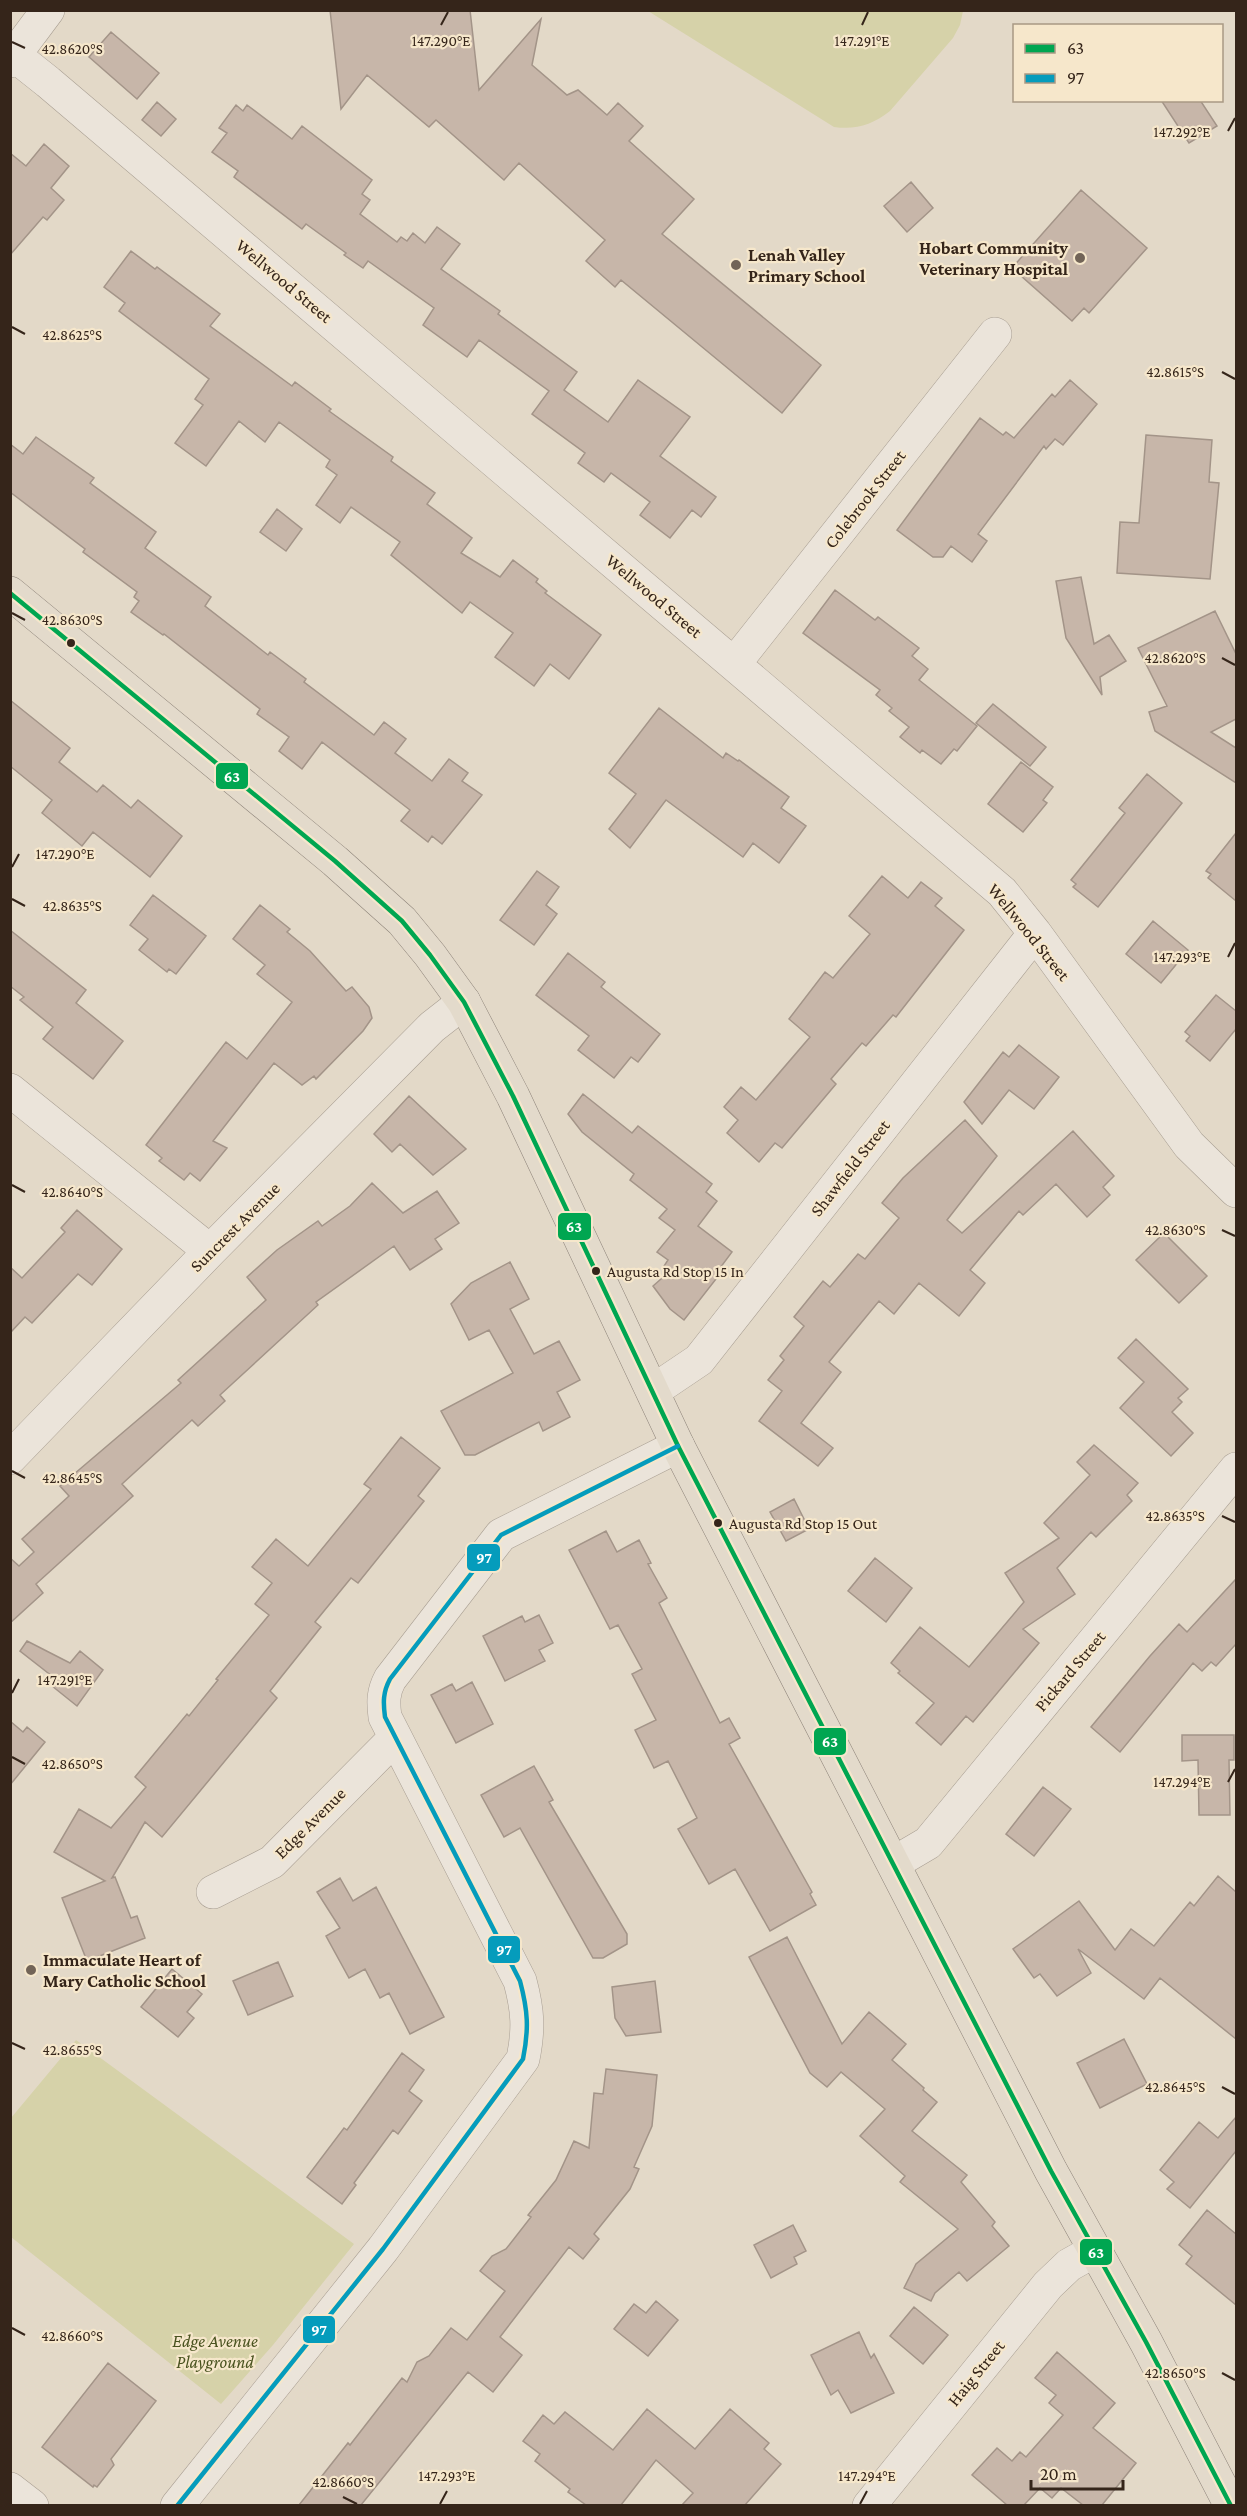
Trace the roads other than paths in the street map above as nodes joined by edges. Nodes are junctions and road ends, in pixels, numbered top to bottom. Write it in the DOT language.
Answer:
graph roads {
  1 [pos="48,10"];
  2 [pos="12,58"];
  3 [pos="995,334"];
  4 [pos="10,592"];
  5 [pos="734,664"];
  6 [pos="1035,933"];
  7 [pos="464,1002"];
  8 [pos="10,1090"];
  9 [pos="1236,1191"];
  10 [pos="210,1251"];
  11 [pos="654,1391"];
  12 [pos="678,1446"];
  13 [pos="10,1458"];
  14 [pos="1236,1469"];
  15 [pos="395,1738"];
  16 [pos="894,1863"];
  17 [pos="213,1892"];
  18 [pos="1094,2251"];
  19 [pos="10,2489"];
  20 [pos="32,2505"];
  21 [pos="177,2505"];
  22 [pos="869,2505"];
  23 [pos="1231,2505"];
  1 -- 2 [label="street"];
  2 -- 5 [label="street, Wellwood Street"];
  3 -- 5 [label="street, Colebrook Street"];
  4 -- 7 [label="main road"];
  5 -- 6 [label="street, Wellwood Street"];
  6 -- 9 [label="street, Wellwood Street"];
  6 -- 11 [label="street, Shawfield Street"];
  7 -- 10 [label="street, Suncrest Avenue"];
  7 -- 11 [label="main road"];
  8 -- 10 [label="street"];
  10 -- 13 [label="street, Suncrest Avenue"];
  11 -- 12 [label="main road"];
  12 -- 15 [label="street"];
  12 -- 16 [label="main road"];
  14 -- 16 [label="street, Pickard Street"];
  15 -- 17 [label="street, Edge Avenue"];
  15 -- 21 [label="street"];
  16 -- 18 [label="main road"];
  18 -- 22 [label="street, Haig Street"];
  18 -- 23 [label="main road"];
  19 -- 20 [label="street"];
}
